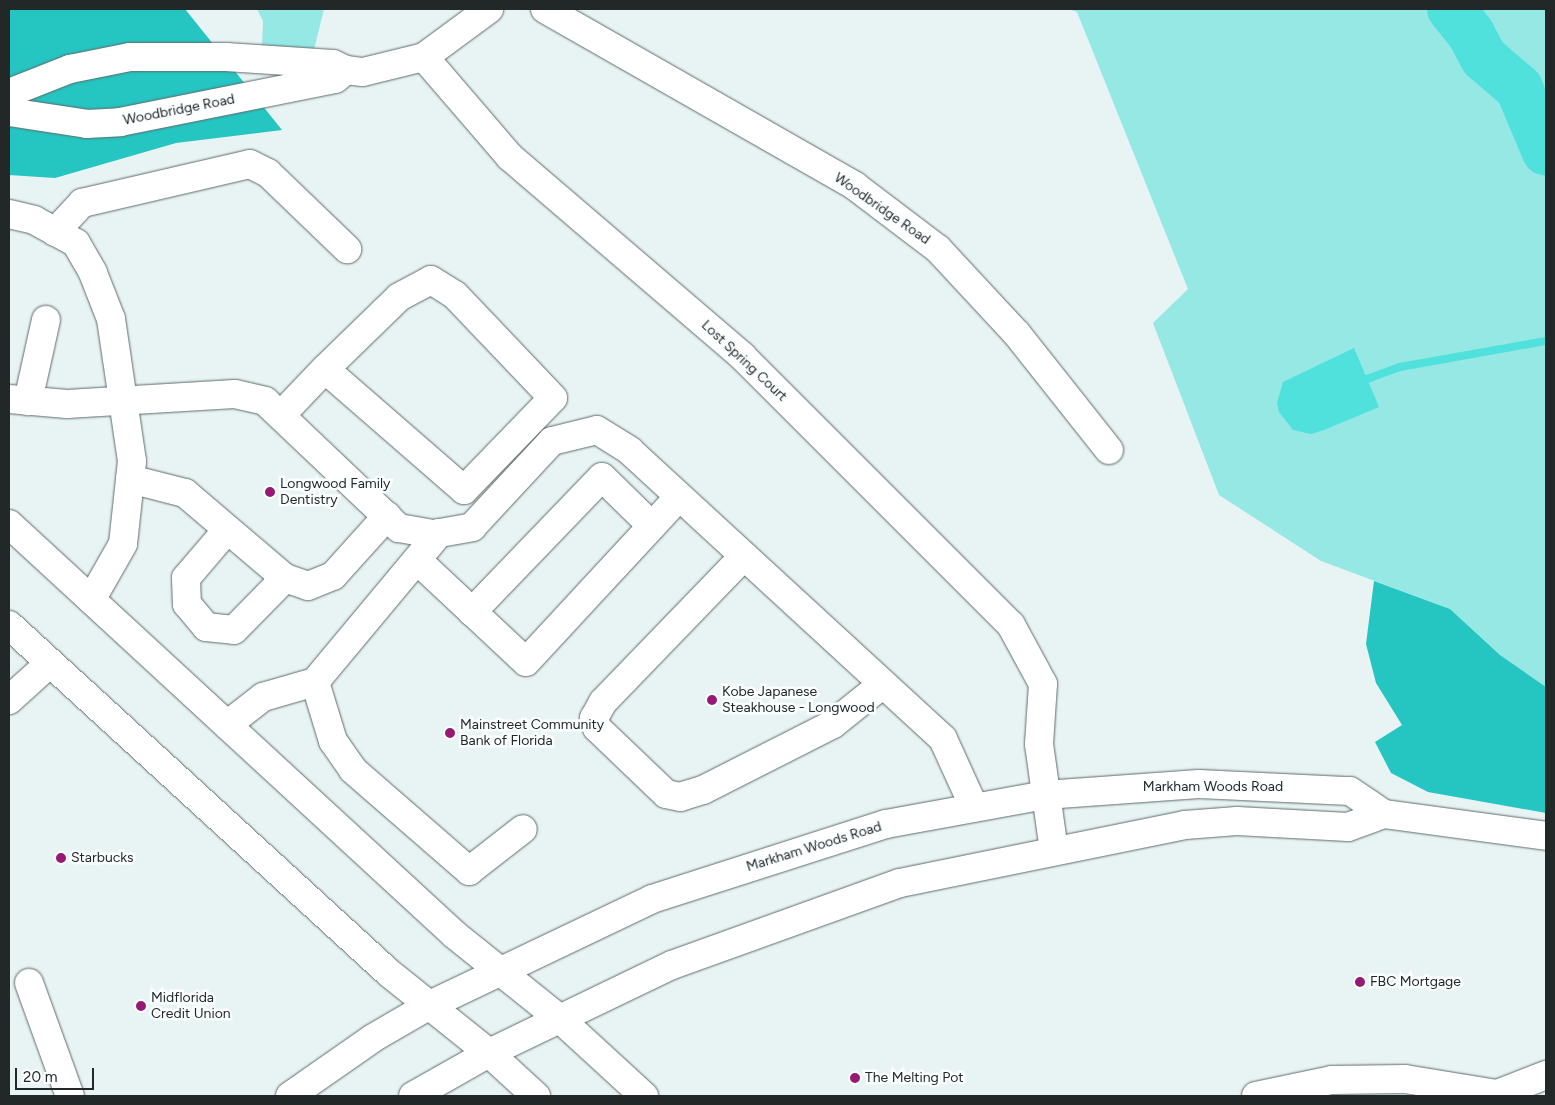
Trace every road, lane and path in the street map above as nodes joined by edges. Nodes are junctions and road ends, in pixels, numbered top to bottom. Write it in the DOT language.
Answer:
graph roads {
  1 [pos="489,9"];
  2 [pos="545,9"];
  3 [pos="424,57"];
  4 [pos="346,70"];
  5 [pos="9,93"];
  6 [pos="9,112"];
  7 [pos="9,214"];
  8 [pos="55,232"];
  9 [pos="347,249"];
  10 [pos="46,320"];
  11 [pos="325,369"];
  12 [pos="18,400"];
  13 [pos="125,400"];
  14 [pos="282,414"];
  15 [pos="1109,450"];
  16 [pos="130,479"];
  17 [pos="679,497"];
  18 [pos="387,516"];
  19 [pos="9,524"];
  20 [pos="652,526"];
  21 [pos="227,530"];
  22 [pos="439,533"];
  23 [pos="744,556"];
  24 [pos="417,560"];
  25 [pos="284,578"];
  26 [pos="91,600"];
  27 [pos="472,612"];
  28 [pos="9,626"];
  29 [pos="50,663"];
  30 [pos="315,682"];
  31 [pos="883,684"];
  32 [pos="9,700"];
  33 [pos="227,725"];
  34 [pos="1044,796"];
  35 [pos="974,807"];
  36 [pos="1384,814"];
  37 [pos="523,829"];
  38 [pos="1546,836"];
  39 [pos="1054,851"];
  40 [pos="501,971"];
  41 [pos="29,983"];
  42 [pos="430,1004"];
  43 [pos="560,1019"];
  44 [pos="489,1053"];
  45 [pos="1546,1074"];
  46 [pos="70,1096"];
  47 [pos="290,1096"];
  48 [pos="413,1096"];
  49 [pos="536,1096"];
  50 [pos="644,1096"];
  51 [pos="1256,1096"];
  1 -- 3 [label="main road, Woodbridge Road"];
  2 -- 15 [label="main road, Woodbridge Road"];
  3 -- 4 [label="main road, Woodbridge Road"];
  3 -- 34 [label="main road, Lost Spring Court"];
  4 -- 5 [label="main road, Woodbridge Road"];
  4 -- 6 [label="main road, Woodbridge Road"];
  7 -- 8 [label="main road"];
  8 -- 9 [label="main road"];
  8 -- 13 [label="main road"];
  10 -- 12 [label="main road"];
  11 -- 11 [label="main road"];
  11 -- 14 [label="main road"];
  12 -- 13 [label="main road"];
  13 -- 14 [label="main road"];
  13 -- 16 [label="main road"];
  14 -- 18 [label="main road"];
  16 -- 21 [label="main road"];
  16 -- 26 [label="main road"];
  17 -- 20 [label="main road"];
  17 -- 22 [label="main road"];
  17 -- 23 [label="main road"];
  18 -- 22 [label="main road"];
  18 -- 25 [label="main road"];
  19 -- 26 [label="main road"];
  20 -- 27 [label="main road"];
  20 -- 27 [label="main road"];
  21 -- 25 [label="main road"];
  21 -- 25 [label="main road"];
  22 -- 24 [label="main road"];
  23 -- 31 [label="main road"];
  23 -- 31 [label="main road"];
  24 -- 27 [label="main road"];
  24 -- 30 [label="main road"];
  26 -- 33 [label="main road"];
  28 -- 29 [label="main road"];
  29 -- 32 [label="main road"];
  29 -- 42 [label="main road"];
  30 -- 33 [label="main road"];
  30 -- 37 [label="main road"];
  31 -- 35 [label="main road"];
  33 -- 40 [label="main road"];
  34 -- 35 [label="main road, Markham Woods Road"];
  34 -- 36 [label="main road, Markham Woods Road"];
  34 -- 39 [label="main road"];
  35 -- 40 [label="main road, Markham Woods Road"];
  36 -- 38 [label="main road, Markham Woods Road"];
  36 -- 39 [label="main road, Markham Woods Road"];
  39 -- 43 [label="main road, Markham Woods Road"];
  40 -- 42 [label="main road, Markham Woods Road"];
  40 -- 43 [label="main road"];
  41 -- 46 [label="main road"];
  42 -- 44 [label="main road"];
  42 -- 47 [label="main road, Markham Woods Road"];
  43 -- 44 [label="main road, Markham Woods Road"];
  43 -- 50 [label="main road"];
  44 -- 48 [label="main road, Markham Woods Road"];
  44 -- 49 [label="main road"];
  45 -- 51 [label="main road"];
}
